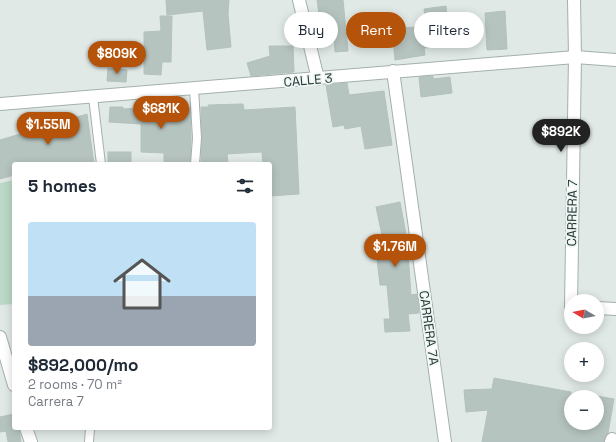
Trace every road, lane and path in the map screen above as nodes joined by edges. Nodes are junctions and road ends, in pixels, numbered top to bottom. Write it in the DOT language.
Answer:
graph roads {
  1 [pos="299,0"];
  2 [pos="574,0"];
  3 [pos="575,57"];
  4 [pos="616,60"];
  5 [pos="393,71"];
  6 [pos="318,79"];
  7 [pos="194,89"];
  8 [pos="93,97"];
  9 [pos="0,104"];
  10 [pos="101,162"];
  11 [pos="195,162"];
  12 [pos="570,294"];
  13 [pos="604,309"];
  14 [pos="616,310"];
  15 [pos="0,337"];
  16 [pos="12,378"];
  17 [pos="90,430"];
  18 [pos="89,442"];
  19 [pos="446,442"];
  1 -- 6 [label="street"];
  2 -- 3 [label="street, CARRERA 7"];
  3 -- 4 [label="street, CALLE 3"];
  3 -- 5 [label="street, CALLE 3"];
  3 -- 12 [label="street, CARRERA 7"];
  5 -- 6 [label="street, CALLE 3"];
  5 -- 19 [label="street, CARRERA 7A"];
  6 -- 7 [label="street, CALLE 3"];
  7 -- 8 [label="street, CALLE 3"];
  7 -- 11 [label="lane"];
  8 -- 9 [label="street, CALLE 3"];
  8 -- 10 [label="lane"];
  13 -- 14 [label="street"];
  15 -- 16 [label="street"];
  17 -- 18 [label="lane"];
}
